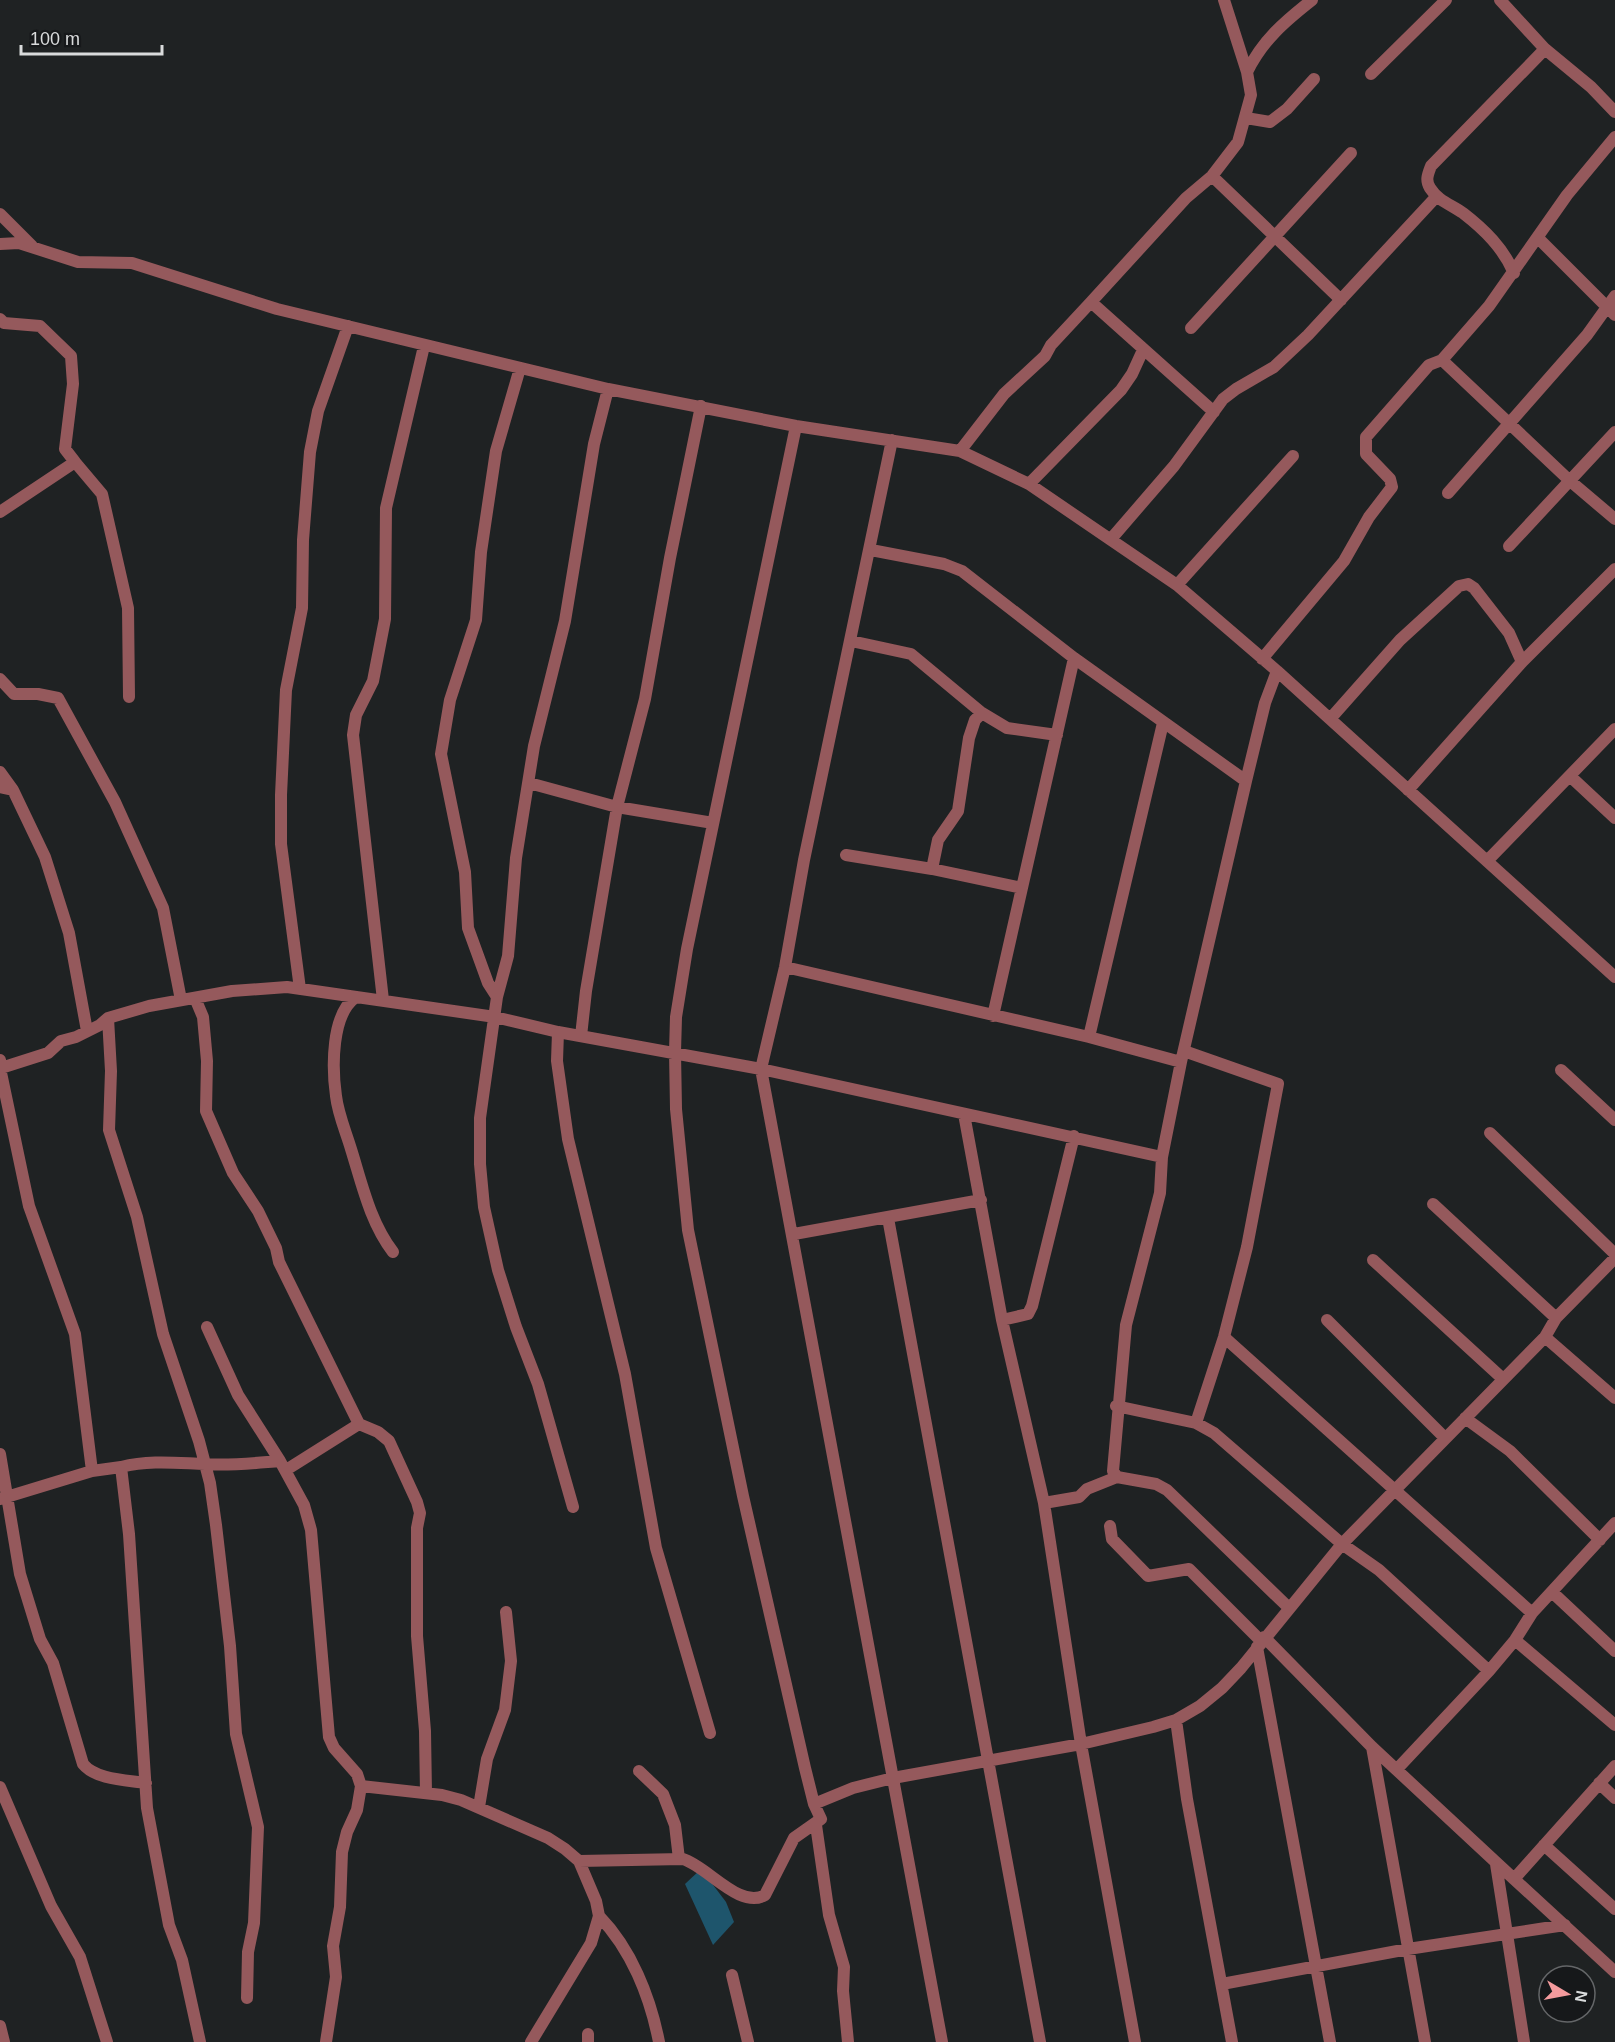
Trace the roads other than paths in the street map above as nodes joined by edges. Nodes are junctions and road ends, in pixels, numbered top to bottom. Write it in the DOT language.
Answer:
graph roads {
  1 [pos="1224,0"];
  2 [pos="1312,0"];
  3 [pos="1446,0"];
  4 [pos="1500,0"];
  5 [pos="1545,49"];
  6 [pos="1247,72"];
  7 [pos="1371,74"];
  8 [pos="1314,79"];
  9 [pos="1615,112"];
  10 [pos="1246,118"];
  11 [pos="1615,137"];
  12 [pos="1351,153"];
  13 [pos="1212,176"];
  14 [pos="1436,196"];
  15 [pos="0,214"];
  16 [pos="1274,236"];
  17 [pos="1539,239"];
  18 [pos="0,244"];
  19 [pos="33,247"];
  20 [pos="1514,273"];
  21 [pos="1615,296"];
  22 [pos="1341,300"];
  23 [pos="1091,302"];
  24 [pos="1611,311"];
  25 [pos="0,319"];
  26 [pos="348,326"];
  27 [pos="1191,328"];
  28 [pos="424,346"];
  29 [pos="1143,350"];
  30 [pos="1442,360"];
  31 [pos="520,368"];
  32 [pos="608,389"];
  33 [pos="701,405"];
  34 [pos="1214,412"];
  35 [pos="1509,423"];
  36 [pos="796,426"];
  37 [pos="1615,432"];
  38 [pos="892,440"];
  39 [pos="960,451"];
  40 [pos="1293,456"];
  41 [pos="75,462"];
  42 [pos="1569,480"];
  43 [pos="1029,484"];
  44 [pos="1448,492"];
  45 [pos="0,512"];
  46 [pos="1615,519"];
  47 [pos="1111,539"];
  48 [pos="1509,546"];
  49 [pos="871,550"];
  50 [pos="1615,569"];
  51 [pos="1177,585"];
  52 [pos="850,641"];
  53 [pos="1074,658"];
  54 [pos="1262,658"];
  55 [pos="1522,662"];
  56 [pos="1277,671"];
  57 [pos="0,679"];
  58 [pos="129,697"];
  59 [pos="982,713"];
  60 [pos="1330,719"];
  61 [pos="1163,723"];
  62 [pos="1615,729"];
  63 [pos="1057,735"];
  64 [pos="0,772"];
  65 [pos="1571,777"];
  66 [pos="1246,781"];
  67 [pos="529,783"];
  68 [pos="0,787"];
  69 [pos="13,790"];
  70 [pos="1408,790"];
  71 [pos="617,807"];
  72 [pos="1615,818"];
  73 [pos="713,822"];
  74 [pos="846,855"];
  75 [pos="1487,861"];
  76 [pos="932,869"];
  77 [pos="1022,888"];
  78 [pos="785,968"];
  79 [pos="1615,977"];
  80 [pos="300,989"];
  81 [pos="356,997"];
  82 [pos="497,997"];
  83 [pos="195,998"];
  84 [pos="181,1000"];
  85 [pos="383,1000"];
  86 [pos="993,1016"];
  87 [pos="495,1017"];
  88 [pos="108,1018"];
  89 [pos="87,1031"];
  90 [pos="558,1032"];
  91 [pos="581,1036"];
  92 [pos="1089,1037"];
  93 [pos="675,1053"];
  94 [pos="1182,1056"];
  95 [pos="0,1065"];
  96 [pos="761,1069"];
  97 [pos="1561,1070"];
  98 [pos="964,1114"];
  99 [pos="1615,1120"];
  100 [pos="1490,1133"];
  101 [pos="1074,1136"];
  102 [pos="1162,1157"];
  103 [pos="981,1200"];
  104 [pos="1433,1204"];
  105 [pos="888,1218"];
  106 [pos="794,1234"];
  107 [pos="393,1252"];
  108 [pos="1615,1256"];
  109 [pos="1373,1260"];
  110 [pos="1556,1318"];
  111 [pos="1002,1320"];
  112 [pos="1327,1320"];
  113 [pos="207,1327"];
  114 [pos="1224,1337"];
  115 [pos="1545,1337"];
  116 [pos="1503,1379"];
  117 [pos="1615,1398"];
  118 [pos="1116,1406"];
  119 [pos="1465,1418"];
  120 [pos="1196,1423"];
  121 [pos="359,1424"];
  122 [pos="1445,1438"];
  123 [pos="0,1454"];
  124 [pos="204,1464"];
  125 [pos="283,1466"];
  126 [pos="121,1467"];
  127 [pos="92,1471"];
  128 [pos="1117,1477"];
  129 [pos="1395,1488"];
  130 [pos="3,1498"];
  131 [pos="1044,1503"];
  132 [pos="573,1507"];
  133 [pos="1615,1523"];
  134 [pos="1110,1526"];
  135 [pos="1600,1540"];
  136 [pos="1342,1544"];
  137 [pos="1552,1592"];
  138 [pos="1288,1607"];
  139 [pos="506,1612"];
  140 [pos="1532,1613"];
  141 [pos="1515,1640"];
  142 [pos="1261,1642"];
  143 [pos="1615,1651"];
  144 [pos="1489,1671"];
  145 [pos="1176,1720"];
  146 [pos="1615,1725"];
  147 [pos="710,1732"];
  148 [pos="1081,1744"];
  149 [pos="1372,1747"];
  150 [pos="987,1761"];
  151 [pos="1615,1766"];
  152 [pos="1398,1768"];
  153 [pos="639,1771"];
  154 [pos="893,1778"];
  155 [pos="146,1783"];
  156 [pos="1599,1783"];
  157 [pos="361,1786"];
  158 [pos="0,1787"];
  159 [pos="426,1793"];
  160 [pos="1615,1798"];
  161 [pos="814,1804"];
  162 [pos="479,1807"];
  163 [pos="816,1825"];
  164 [pos="1544,1845"];
  165 [pos="679,1859"];
  166 [pos="579,1861"];
  167 [pos="1496,1864"];
  168 [pos="1514,1880"];
  169 [pos="1615,1908"];
  170 [pos="599,1916"];
  171 [pos="1564,1925"];
  172 [pos="1506,1934"];
  173 [pos="1408,1949"];
  174 [pos="1316,1965"];
  175 [pos="1615,1972"];
  176 [pos="732,1975"];
  177 [pos="1222,1984"];
  178 [pos="247,1998"];
  179 [pos="0,2026"];
  180 [pos="4,2042"];
  181 [pos="107,2042"];
  182 [pos="200,2042"];
  183 [pos="326,2042"];
  184 [pos="531,2042"];
  185 [pos="659,2042"];
  186 [pos="748,2042"];
  187 [pos="848,2042"];
  188 [pos="942,2042"];
  189 [pos="1040,2042"];
  190 [pos="1136,2042"];
  191 [pos="1232,2042"];
  192 [pos="1330,2042"];
  193 [pos="1425,2042"];
  194 [pos="1524,2042"];
  1 -- 6 [label="street"];
  2 -- 6 [label="street"];
  3 -- 7 [label="street"];
  4 -- 5 [label="street"];
  5 -- 9 [label="street"];
  5 -- 14 [label="street"];
  6 -- 10 [label="street"];
  8 -- 10 [label="street"];
  10 -- 13 [label="street"];
  11 -- 17 [label="street"];
  12 -- 16 [label="street"];
  13 -- 16 [label="street"];
  13 -- 23 [label="street"];
  14 -- 20 [label="street"];
  14 -- 22 [label="street"];
  15 -- 19 [label="street"];
  16 -- 22 [label="street"];
  16 -- 27 [label="street"];
  17 -- 20 [label="street"];
  17 -- 24 [label="street"];
  18 -- 19 [label="street"];
  19 -- 26 [label="street"];
  20 -- 30 [label="street"];
  21 -- 24 [label="street"];
  22 -- 34 [label="street"];
  23 -- 29 [label="street"];
  23 -- 39 [label="street"];
  24 -- 35 [label="street"];
  25 -- 41 [label="street"];
  26 -- 28 [label="street"];
  26 -- 80 [label="street"];
  28 -- 31 [label="street"];
  28 -- 85 [label="street"];
  29 -- 34 [label="street"];
  29 -- 43 [label="street"];
  30 -- 35 [label="street"];
  30 -- 54 [label="street"];
  31 -- 32 [label="street"];
  31 -- 82 [label="street"];
  32 -- 33 [label="street"];
  32 -- 67 [label="street"];
  33 -- 36 [label="street"];
  33 -- 71 [label="street"];
  34 -- 47 [label="street"];
  35 -- 42 [label="street"];
  35 -- 44 [label="street"];
  36 -- 38 [label="street"];
  36 -- 73 [label="street"];
  37 -- 42 [label="street"];
  38 -- 39 [label="street"];
  38 -- 49 [label="street"];
  39 -- 43 [label="street"];
  40 -- 51 [label="street"];
  41 -- 45 [label="street"];
  41 -- 58 [label="street"];
  42 -- 46 [label="street"];
  42 -- 48 [label="street"];
  43 -- 47 [label="street"];
  47 -- 51 [label="street"];
  49 -- 52 [label="street"];
  49 -- 53 [label="street"];
  50 -- 55 [label="street"];
  51 -- 54 [label="street"];
  52 -- 59 [label="street"];
  52 -- 78 [label="street"];
  53 -- 61 [label="street"];
  53 -- 63 [label="street"];
  54 -- 56 [label="street"];
  55 -- 60 [label="street"];
  55 -- 70 [label="street"];
  56 -- 60 [label="street"];
  56 -- 66 [label="street"];
  57 -- 84 [label="street"];
  59 -- 63 [label="street"];
  59 -- 76 [label="street"];
  60 -- 70 [label="street"];
  61 -- 66 [label="street"];
  61 -- 92 [label="street"];
  62 -- 65 [label="street"];
  63 -- 77 [label="street"];
  64 -- 69 [label="street"];
  65 -- 72 [label="street"];
  65 -- 75 [label="street"];
  66 -- 94 [label="street"];
  67 -- 71 [label="street"];
  67 -- 82 [label="street"];
  68 -- 69 [label="street"];
  69 -- 89 [label="street"];
  70 -- 75 [label="street"];
  71 -- 73 [label="street"];
  71 -- 91 [label="street"];
  73 -- 93 [label="street"];
  74 -- 76 [label="street"];
  75 -- 79 [label="street"];
  76 -- 77 [label="street"];
  77 -- 86 [label="street"];
  78 -- 86 [label="street"];
  78 -- 96 [label="street"];
  80 -- 81 [label="street"];
  80 -- 83 [label="street"];
  81 -- 85 [label="street"];
  81 -- 107 [label="street"];
  82 -- 87 [label="street"];
  83 -- 84 [label="street"];
  83 -- 121 [label="street"];
  84 -- 88 [label="street"];
  85 -- 87 [label="street"];
  86 -- 92 [label="street"];
  87 -- 90 [label="street"];
  87 -- 132 [label="street"];
  88 -- 89 [label="street"];
  88 -- 124 [label="street"];
  89 -- 95 [label="street"];
  90 -- 91 [label="street"];
  90 -- 147 [label="street"];
  91 -- 93 [label="street"];
  92 -- 94 [label="street"];
  93 -- 96 [label="street"];
  93 -- 161 [label="street"];
  94 -- 102 [label="street"];
  94 -- 114 [label="street"];
  95 -- 127 [label="street"];
  96 -- 98 [label="street"];
  96 -- 106 [label="street"];
  97 -- 99 [label="street"];
  98 -- 101 [label="street"];
  98 -- 103 [label="street"];
  100 -- 108 [label="street"];
  101 -- 102 [label="street"];
  101 -- 111 [label="street"];
  102 -- 118 [label="street"];
  103 -- 105 [label="street"];
  103 -- 111 [label="street"];
  104 -- 110 [label="street"];
  105 -- 106 [label="street"];
  105 -- 150 [label="street"];
  106 -- 154 [label="street"];
  108 -- 110 [label="street"];
  109 -- 116 [label="street"];
  110 -- 115 [label="street"];
  111 -- 131 [label="street"];
  112 -- 122 [label="street"];
  113 -- 125 [label="street"];
  114 -- 120 [label="street"];
  114 -- 129 [label="street"];
  115 -- 116 [label="street"];
  115 -- 117 [label="street"];
  116 -- 119 [label="street"];
  118 -- 120 [label="street"];
  118 -- 128 [label="street"];
  119 -- 122 [label="street"];
  119 -- 135 [label="street"];
  120 -- 136 [label="street"];
  121 -- 125 [label="street"];
  121 -- 159 [label="street"];
  122 -- 129 [label="street"];
  123 -- 130 [label="street"];
  124 -- 125 [label="street"];
  124 -- 126 [label="street"];
  124 -- 178 [label="street"];
  125 -- 157 [label="street"];
  126 -- 127 [label="street"];
  126 -- 155 [label="street"];
  127 -- 130 [label="street"];
  128 -- 131 [label="street"];
  128 -- 138 [label="street"];
  129 -- 136 [label="street"];
  129 -- 140 [label="street"];
  130 -- 155 [label="street"];
  131 -- 148 [label="street"];
  133 -- 135 [label="street"];
  134 -- 142 [label="street"];
  135 -- 137 [label="street"];
  136 -- 138 [label="street"];
  136 -- 144 [label="street"];
  137 -- 140 [label="street"];
  137 -- 143 [label="street"];
  138 -- 142 [label="street"];
  139 -- 162 [label="street"];
  140 -- 141 [label="street"];
  141 -- 144 [label="street"];
  141 -- 146 [label="street"];
  142 -- 145 [label="street"];
  142 -- 149 [label="street"];
  142 -- 174 [label="street"];
  144 -- 152 [label="street"];
  145 -- 148 [label="street"];
  145 -- 177 [label="street"];
  148 -- 150 [label="street"];
  148 -- 190 [label="street"];
  149 -- 152 [label="street"];
  149 -- 173 [label="street"];
  150 -- 154 [label="street"];
  150 -- 189 [label="street"];
  151 -- 156 [label="street"];
  152 -- 167 [label="street"];
  153 -- 165 [label="street"];
  154 -- 161 [label="street"];
  154 -- 188 [label="street"];
  155 -- 182 [label="street"];
  156 -- 160 [label="street"];
  156 -- 164 [label="street"];
  157 -- 159 [label="street"];
  157 -- 183 [label="street"];
  158 -- 181 [label="street"];
  159 -- 162 [label="street"];
  161 -- 163 [label="street"];
  162 -- 166 [label="street"];
  163 -- 165 [label="street"];
  163 -- 187 [label="street"];
  164 -- 168 [label="street"];
  164 -- 169 [label="street"];
  165 -- 166 [label="street"];
  166 -- 170 [label="street"];
  167 -- 168 [label="street"];
  167 -- 172 [label="street"];
  168 -- 171 [label="street"];
  170 -- 184 [label="street"];
  170 -- 185 [label="street"];
  171 -- 172 [label="street"];
  171 -- 175 [label="street"];
  172 -- 173 [label="street"];
  172 -- 194 [label="street"];
  173 -- 174 [label="street"];
  173 -- 193 [label="street"];
  174 -- 177 [label="street"];
  174 -- 192 [label="street"];
  176 -- 186 [label="street"];
  177 -- 191 [label="street"];
  179 -- 180 [label="street"];
}
